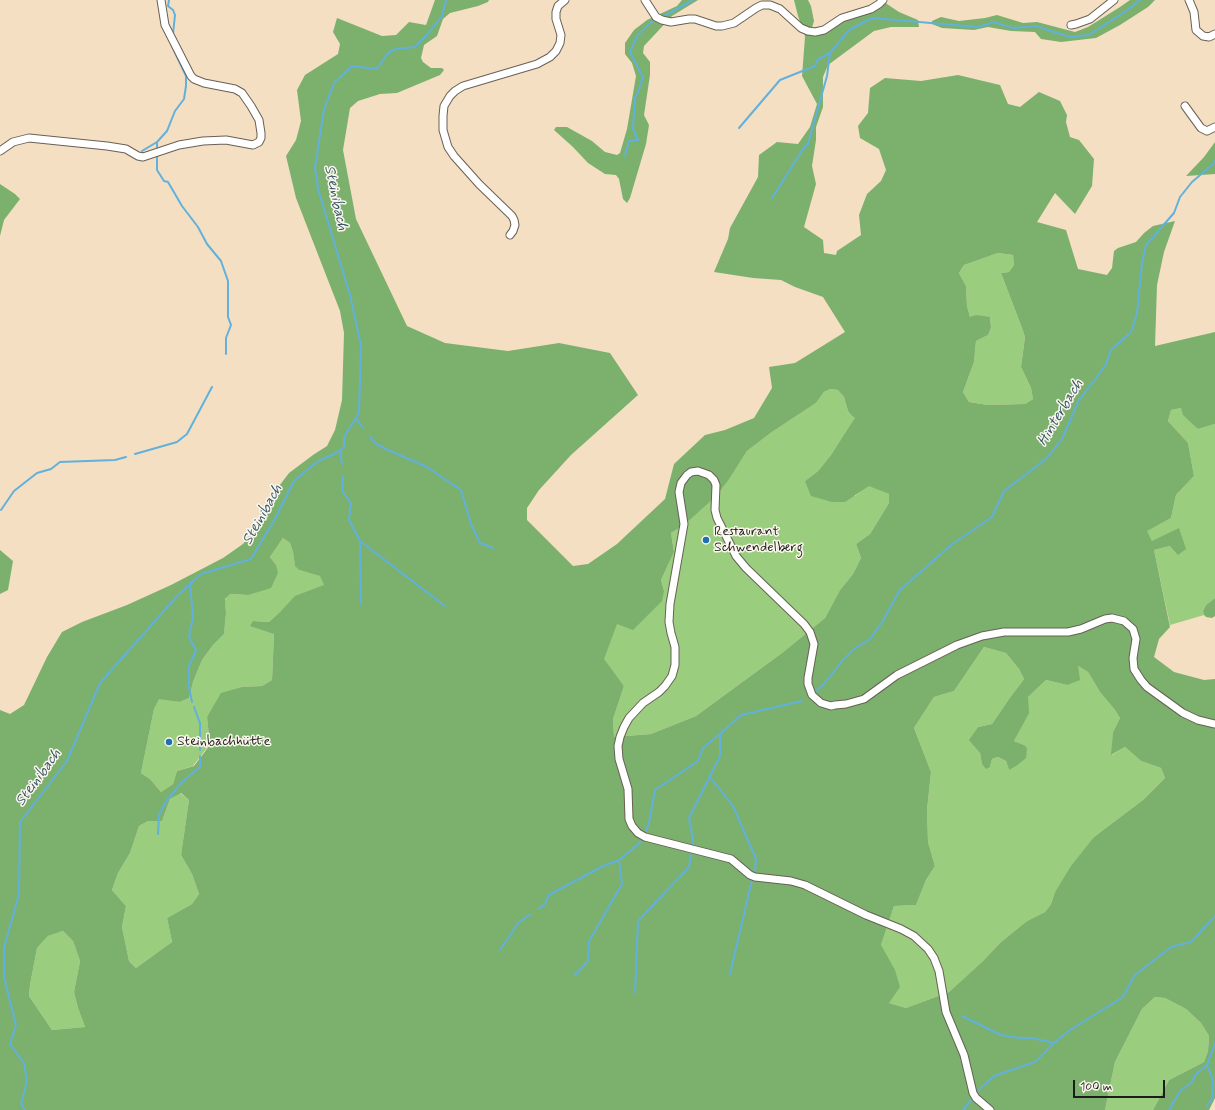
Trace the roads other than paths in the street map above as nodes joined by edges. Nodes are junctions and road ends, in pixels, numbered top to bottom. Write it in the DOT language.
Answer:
graph roads {
  1 [pos="161,0"];
  2 [pos="565,0"];
  3 [pos="646,0"];
  4 [pos="882,0"];
  5 [pos="1114,0"];
  6 [pos="1189,0"];
  7 [pos="1071,24"];
  8 [pos="1215,34"];
  9 [pos="1185,106"];
  10 [pos="1215,127"];
  11 [pos="0,151"];
  12 [pos="510,235"];
  13 [pos="1215,724"];
  14 [pos="990,1110"];
  1 -- 11 [label="street"];
  2 -- 12 [label="street"];
  3 -- 4 [label="street"];
  5 -- 7 [label="street"];
  6 -- 8 [label="street"];
  9 -- 10 [label="street"];
  13 -- 14 [label="street"];
}
